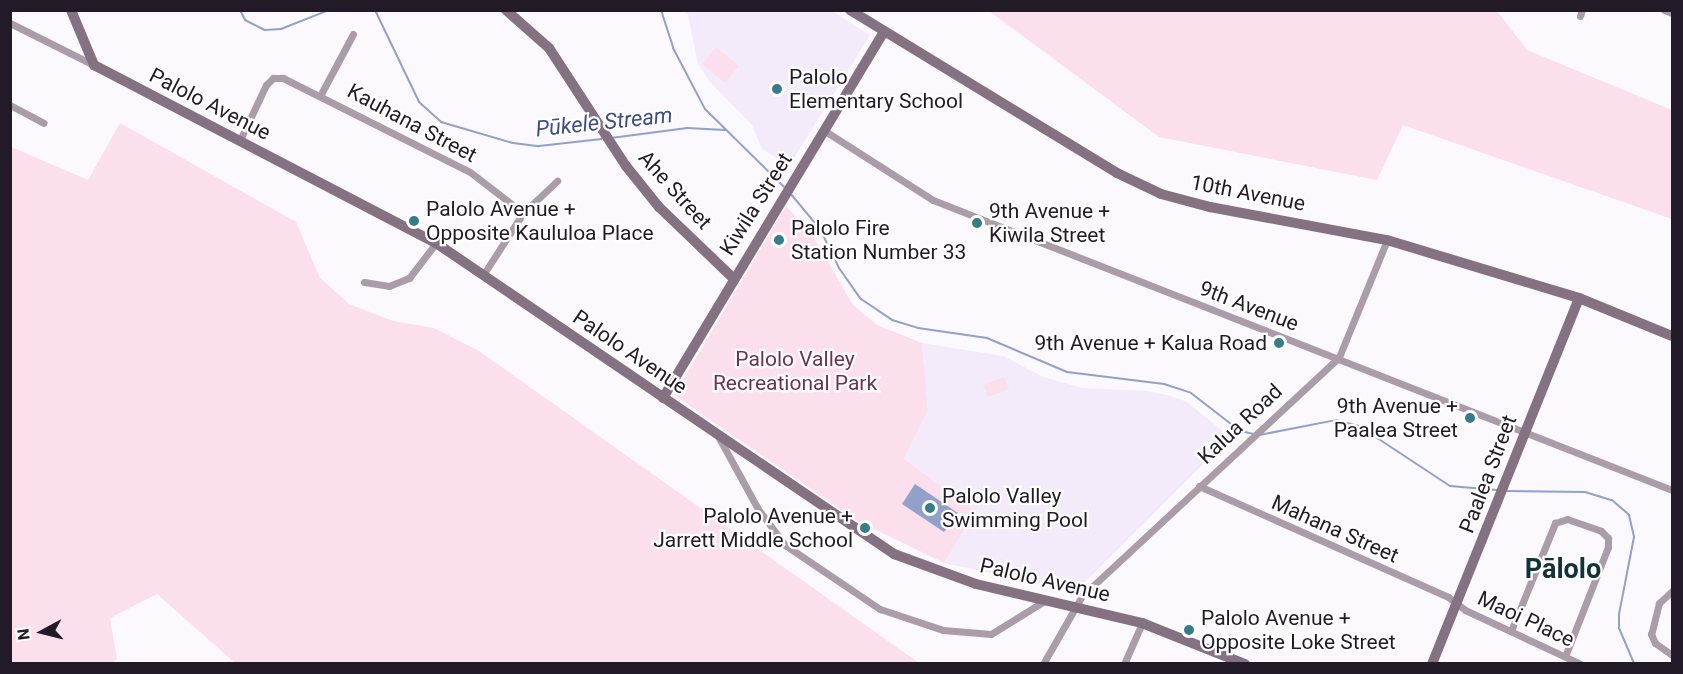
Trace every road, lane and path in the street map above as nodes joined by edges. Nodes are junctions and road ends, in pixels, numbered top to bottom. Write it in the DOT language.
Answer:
graph roads {
  1 [pos="71,10"];
  2 [pos="506,10"];
  3 [pos="850,10"];
  4 [pos="1664,10"];
  5 [pos="1672,14"];
  6 [pos="10,23"];
  7 [pos="884,31"];
  8 [pos="353,34"];
  9 [pos="94,65"];
  10 [pos="321,94"];
  11 [pos="10,105"];
  12 [pos="44,123"];
  13 [pos="825,130"];
  14 [pos="240,140"];
  15 [pos="557,181"];
  16 [pos="523,213"];
  17 [pos="1387,240"];
  18 [pos="436,243"];
  19 [pos="483,275"];
  20 [pos="733,278"];
  21 [pos="364,282"];
  22 [pos="1579,298"];
  23 [pos="1672,336"];
  24 [pos="1339,357"];
  25 [pos="663,398"];
  26 [pos="1525,432"];
  27 [pos="718,436"];
  28 [pos="1199,486"];
  29 [pos="1672,490"];
  30 [pos="1672,591"];
  31 [pos="1046,600"];
  32 [pos="1457,604"];
  33 [pos="1075,607"];
  34 [pos="1142,623"];
  35 [pos="1511,631"];
  36 [pos="1566,654"];
  37 [pos="1672,655"];
  38 [pos="1227,660"];
  39 [pos="1043,663"];
  40 [pos="1124,663"];
  41 [pos="1245,663"];
  42 [pos="1432,663"];
  43 [pos="1581,663"];
  1 -- 9 [label="street"];
  2 -- 20 [label="street, Ahe Street"];
  3 -- 7 [label="street, 10th Avenue"];
  4 -- 5 [label="street"];
  6 -- 9 [label="street"];
  7 -- 13 [label="street, Kiwila Street"];
  7 -- 17 [label="street, 10th Avenue"];
  8 -- 10 [label="street"];
  9 -- 14 [label="street, Palolo Avenue"];
  10 -- 14 [label="street, Kauhana Street"];
  10 -- 16 [label="street, Kauhana Street"];
  11 -- 12 [label="street"];
  13 -- 20 [label="street, Kiwila Street"];
  13 -- 24 [label="street, 9th Avenue"];
  14 -- 18 [label="street, Palolo Avenue"];
  15 -- 16 [label="street"];
  16 -- 19 [label="street"];
  17 -- 22 [label="street, 10th Avenue"];
  17 -- 24 [label="street, Kalua Road"];
  18 -- 19 [label="street, Palolo Avenue"];
  18 -- 21 [label="street"];
  19 -- 25 [label="street, Palolo Avenue"];
  20 -- 25 [label="street, Kiwila Street"];
  22 -- 23 [label="street, 10th Avenue"];
  22 -- 26 [label="street, Paalea Street"];
  24 -- 26 [label="street, 9th Avenue"];
  24 -- 28 [label="street, Kalua Road"];
  25 -- 27 [label="street, Palolo Avenue"];
  26 -- 29 [label="street, 9th Avenue"];
  26 -- 32 [label="street, Paalea Street"];
  27 -- 31 [label="street, Palolo Avenue"];
  27 -- 31 [label="street"];
  28 -- 32 [label="street, Mahana Street"];
  28 -- 33 [label="street, Kalua Road"];
  30 -- 37 [label="street"];
  31 -- 33 [label="street, Palolo Avenue"];
  32 -- 35 [label="street, Maoi Place"];
  32 -- 42 [label="street, Paalea Street"];
  33 -- 34 [label="street, Palolo Avenue"];
  33 -- 39 [label="street, Kalua Road"];
  34 -- 38 [label="street, Palolo Avenue"];
  34 -- 40 [label="street"];
  35 -- 36 [label="street, Maoi Place"];
  35 -- 36 [label="street"];
  36 -- 43 [label="street, Maoi Place"];
  38 -- 41 [label="street, Palolo Avenue"];
}
